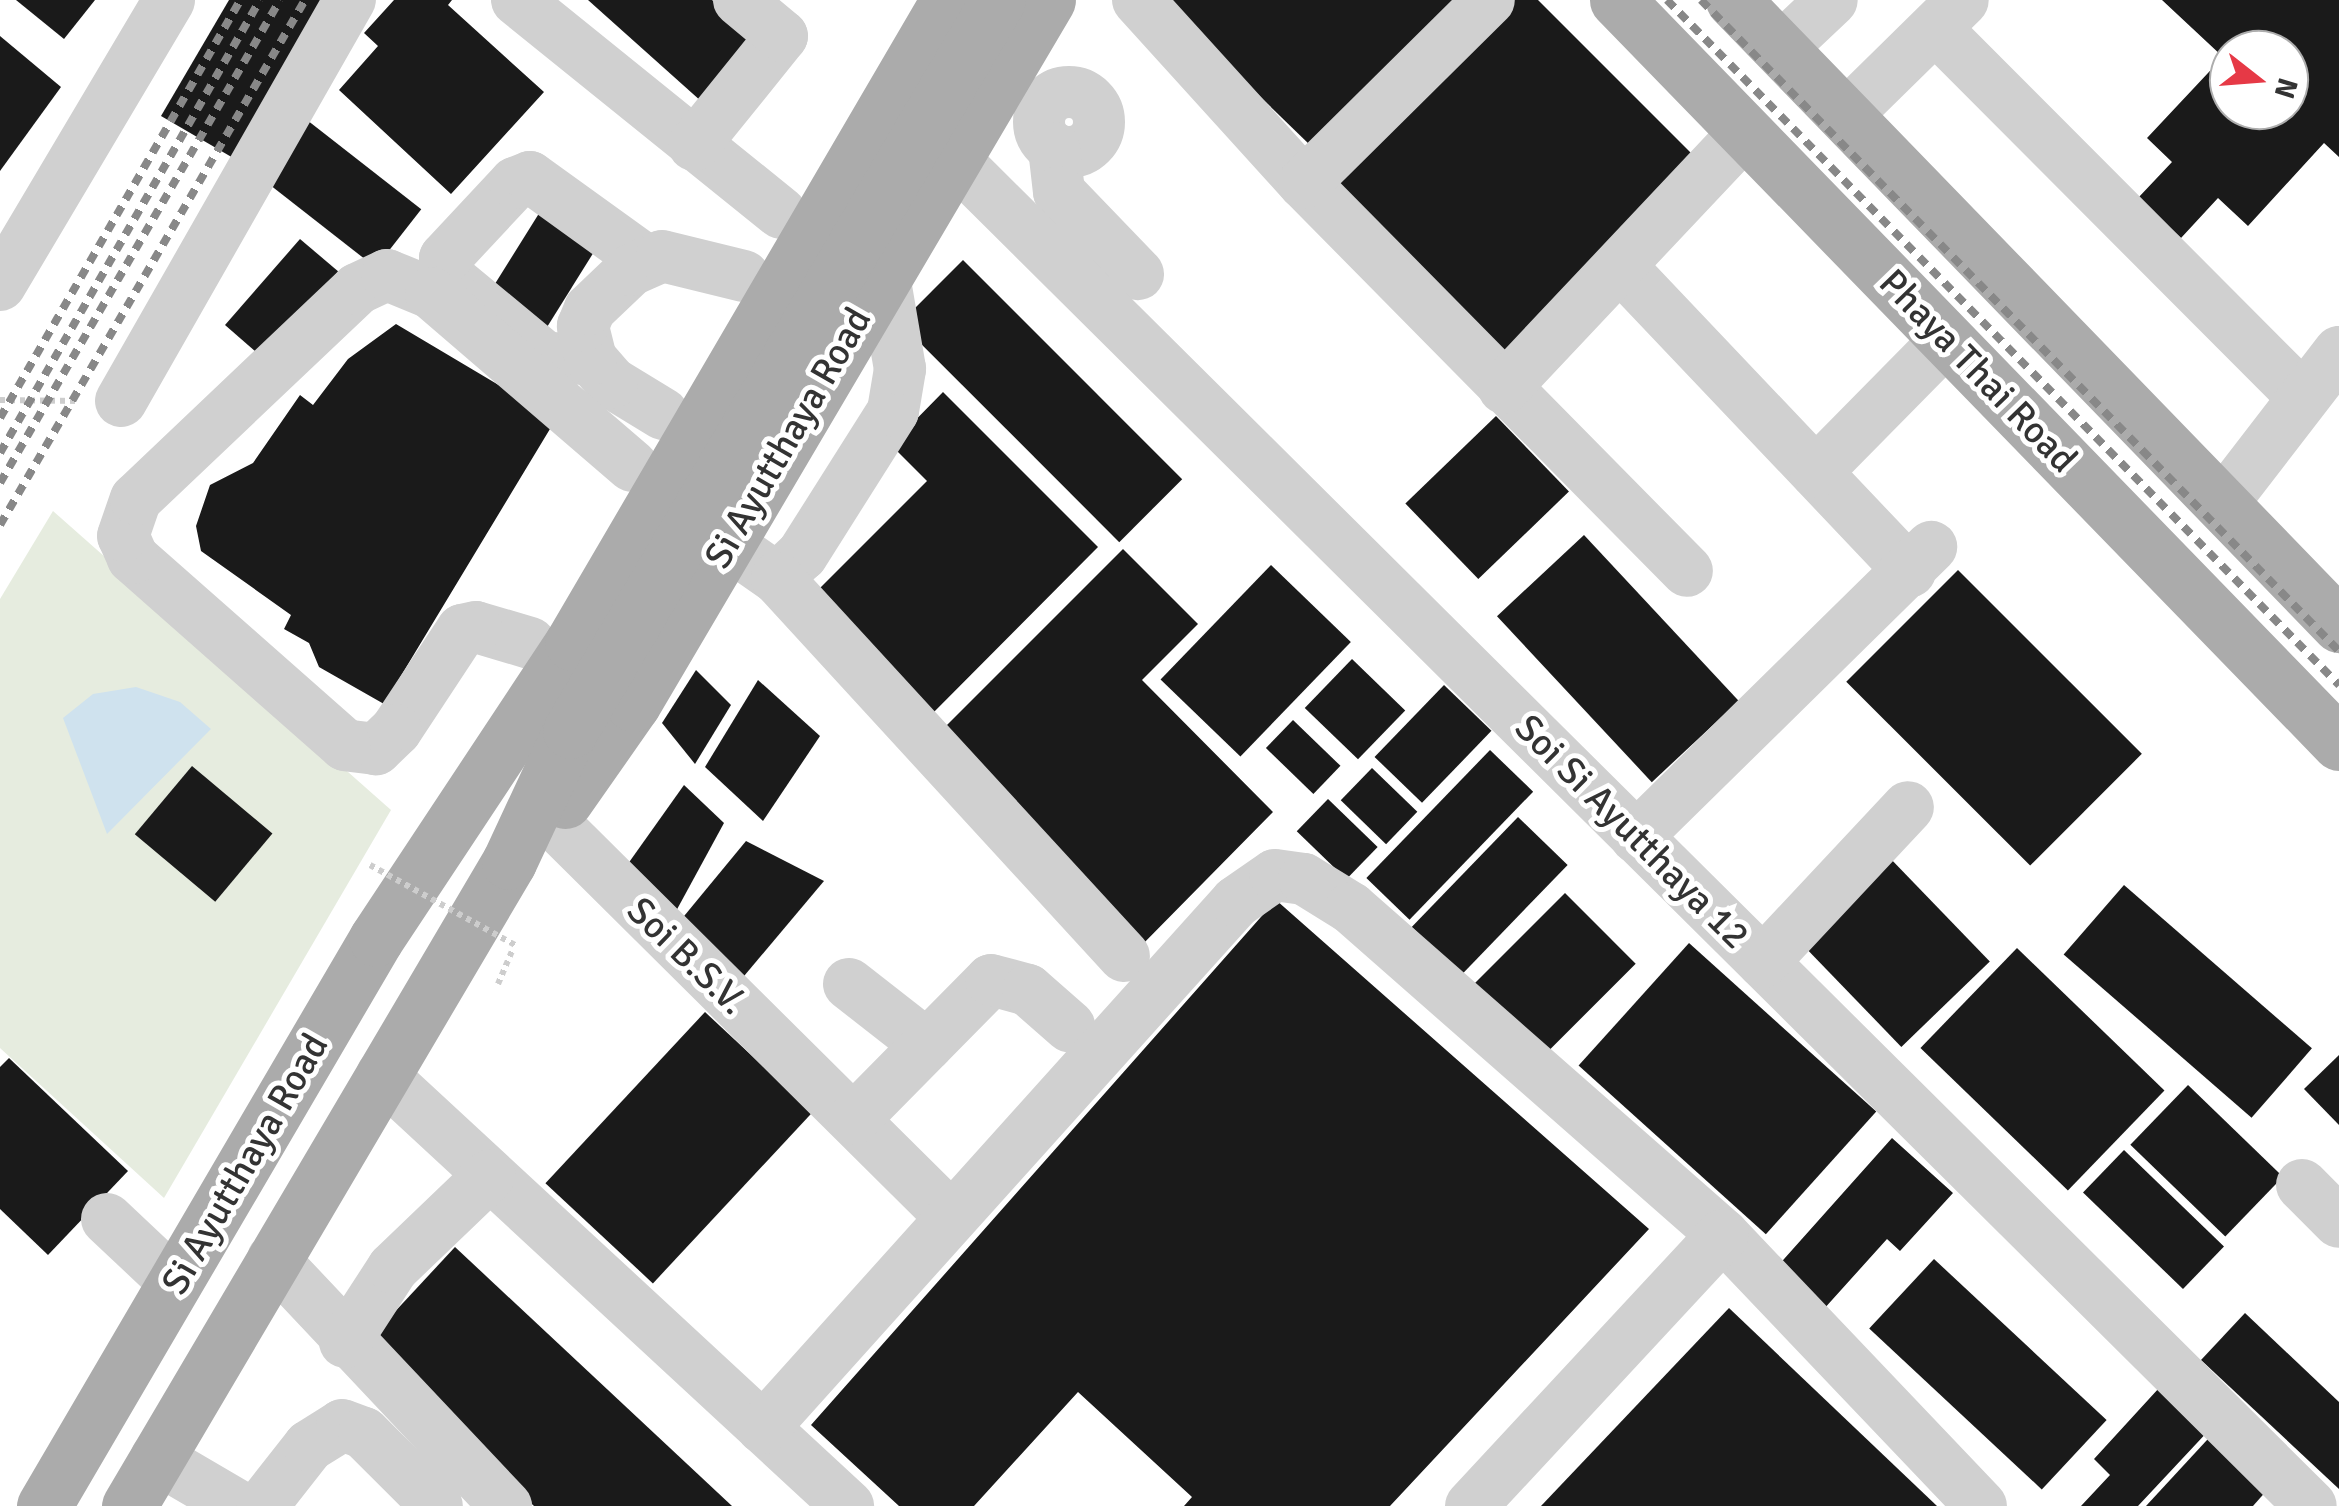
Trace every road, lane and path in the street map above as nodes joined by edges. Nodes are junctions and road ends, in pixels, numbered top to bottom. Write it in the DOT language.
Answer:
graph roads {
  1 [pos="169,0"];
  2 [pos="350,0"];
  3 [pos="517,0"];
  4 [pos="740,0"];
  5 [pos="906,0"];
  6 [pos="948,0"];
  7 [pos="1138,0"];
  8 [pos="1489,0"];
  9 [pos="1617,0"];
  10 [pos="1732,0"];
  11 [pos="1832,0"];
  12 [pos="1025,11"];
  13 [pos="1950,15"];
  14 [pos="1780,49"];
  15 [pos="1845,116"];
  16 [pos="1745,132"];
  17 [pos="694,144"];
  18 [pos="953,158"];
  19 [pos="866,182"];
  20 [pos="1304,183"];
  21 [pos="781,213"];
  22 [pos="648,262"];
  23 [pos="1624,269"];
  24 [pos="1138,274"];
  25 [pos="884,275"];
  26 [pos="744,276"];
  27 [pos="0,285"];
  28 [pos="1947,339"];
  29 [pos="2339,352"];
  30 [pos="591,359"];
  31 [pos="1504,388"];
  32 [pos="2300,394"];
  33 [pos="0,400"];
  34 [pos="120,400"];
  35 [pos="663,414"];
  36 [pos="632,466"];
  37 [pos="1816,472"];
  38 [pos="2222,504"];
  39 [pos="726,544"];
  40 [pos="1687,571"];
  41 [pos="777,578"];
  42 [pos="2339,624"];
  43 [pos="530,643"];
  44 [pos="2339,743"];
  45 [pos="1908,807"];
  46 [pos="550,820"];
  47 [pos="448,824"];
  48 [pos="1636,836"];
  49 [pos="508,862"];
  50 [pos="370,865"];
  51 [pos="1124,956"];
  52 [pos="1763,962"];
  53 [pos="498,984"];
  54 [pos="849,984"];
  55 [pos="1069,1026"];
  56 [pos="927,1044"];
  57 [pos="382,1075"];
  58 [pos="840,1106"];
  59 [pos="490,1175"];
  60 [pos="2302,1186"];
  61 [pos="934,1200"];
  62 [pos="107,1219"];
  63 [pos="2339,1222"];
  64 [pos="1723,1234"];
  65 [pos="274,1260"];
  66 [pos="176,1283"];
  67 [pos="345,1342"];
  68 [pos="763,1428"];
  69 [pos="156,1458"];
  70 [pos="2288,1498"];
  71 [pos="44,1506"];
  72 [pos="129,1506"];
  73 [pos="238,1506"];
  74 [pos="262,1506"];
  75 [pos="437,1506"];
  76 [pos="506,1506"];
  77 [pos="848,1506"];
  78 [pos="1471,1506"];
  79 [pos="1981,1506"];
  1 -- 27 [label="street"];
  2 -- 34 [label="street"];
  3 -- 17 [label="street"];
  4 -- 17 [label="street"];
  5 -- 21 [label="main road, Si Ayutthaya Road"];
  6 -- 19 [label="main road, Si Ayutthaya Road"];
  7 -- 20 [label="street"];
  8 -- 20 [label="street"];
  9 -- 16 [label="main road, Phaya Thai Road"];
  10 -- 14 [label="main road"];
  11 -- 14 [label="street"];
  12 -- 18 [label="main road, Si Ayutthaya Road"];
  12 -- 19 [label="main road, Si Ayutthaya Road"];
  12 -- 24 [label="street"];
  13 -- 15 [label="street"];
  13 -- 32 [label="street"];
  14 -- 15 [label="main road"];
  15 -- 38 [label="main road"];
  16 -- 23 [label="street"];
  16 -- 28 [label="main road, Phaya Thai Road"];
  17 -- 21 [label="street"];
  18 -- 25 [label="main road, Si Ayutthaya Road"];
  18 -- 48 [label="street, Soi Si Ayutthaya 12"];
  19 -- 47 [label="main road, Si Ayutthaya Road"];
  19 -- 49 [label="main road, Si Ayutthaya Road"];
  20 -- 31 [label="street"];
  21 -- 26 [label="main road, Si Ayutthaya Road"];
  22 -- 26 [label="street"];
  22 -- 30 [label="street"];
  22 -- 30 [label="street"];
  23 -- 31 [label="street"];
  23 -- 37 [label="street"];
  25 -- 39 [label="main road, Si Ayutthaya Road"];
  25 -- 41 [label="street"];
  26 -- 35 [label="main road, Si Ayutthaya Road"];
  28 -- 37 [label="street"];
  28 -- 44 [label="main road, Phaya Thai Road"];
  29 -- 32 [label="street"];
  30 -- 35 [label="street"];
  31 -- 40 [label="street"];
  32 -- 38 [label="street"];
  33 -- 34 [label="path"];
  35 -- 36 [label="main road, Si Ayutthaya Road"];
  36 -- 43 [label="main road, Si Ayutthaya Road"];
  36 -- 43 [label="street"];
  37 -- 48 [label="street"];
  38 -- 42 [label="main road"];
  39 -- 41 [label="street"];
  39 -- 46 [label="main road, Si Ayutthaya Road"];
  41 -- 51 [label="street"];
  43 -- 47 [label="main road, Si Ayutthaya Road"];
  45 -- 52 [label="street"];
  46 -- 49 [label="main road, Si Ayutthaya Road"];
  46 -- 58 [label="street, Soi B.S.V."];
  47 -- 66 [label="main road, Si Ayutthaya Road"];
  48 -- 52 [label="street, Soi Si Ayutthaya 12"];
  49 -- 57 [label="main road, Si Ayutthaya Road"];
  50 -- 53 [label="path, bridge"];
  52 -- 70 [label="street, Soi Si Ayutthaya 12"];
  54 -- 56 [label="street"];
  55 -- 56 [label="street"];
  56 -- 58 [label="street"];
  57 -- 59 [label="street"];
  57 -- 65 [label="main road, Si Ayutthaya Road"];
  58 -- 61 [label="street, Soi B.S.V."];
  59 -- 67 [label="street"];
  59 -- 68 [label="street"];
  60 -- 63 [label="street"];
  62 -- 66 [label="street"];
  64 -- 68 [label="street"];
  64 -- 78 [label="street"];
  64 -- 79 [label="street"];
  65 -- 67 [label="street"];
  65 -- 69 [label="main road, Si Ayutthaya Road"];
  66 -- 71 [label="main road, Si Ayutthaya Road"];
  67 -- 76 [label="street"];
  68 -- 77 [label="street"];
  69 -- 72 [label="main road, Si Ayutthaya Road"];
  69 -- 73 [label="street"];
  74 -- 75 [label="street"];
}
